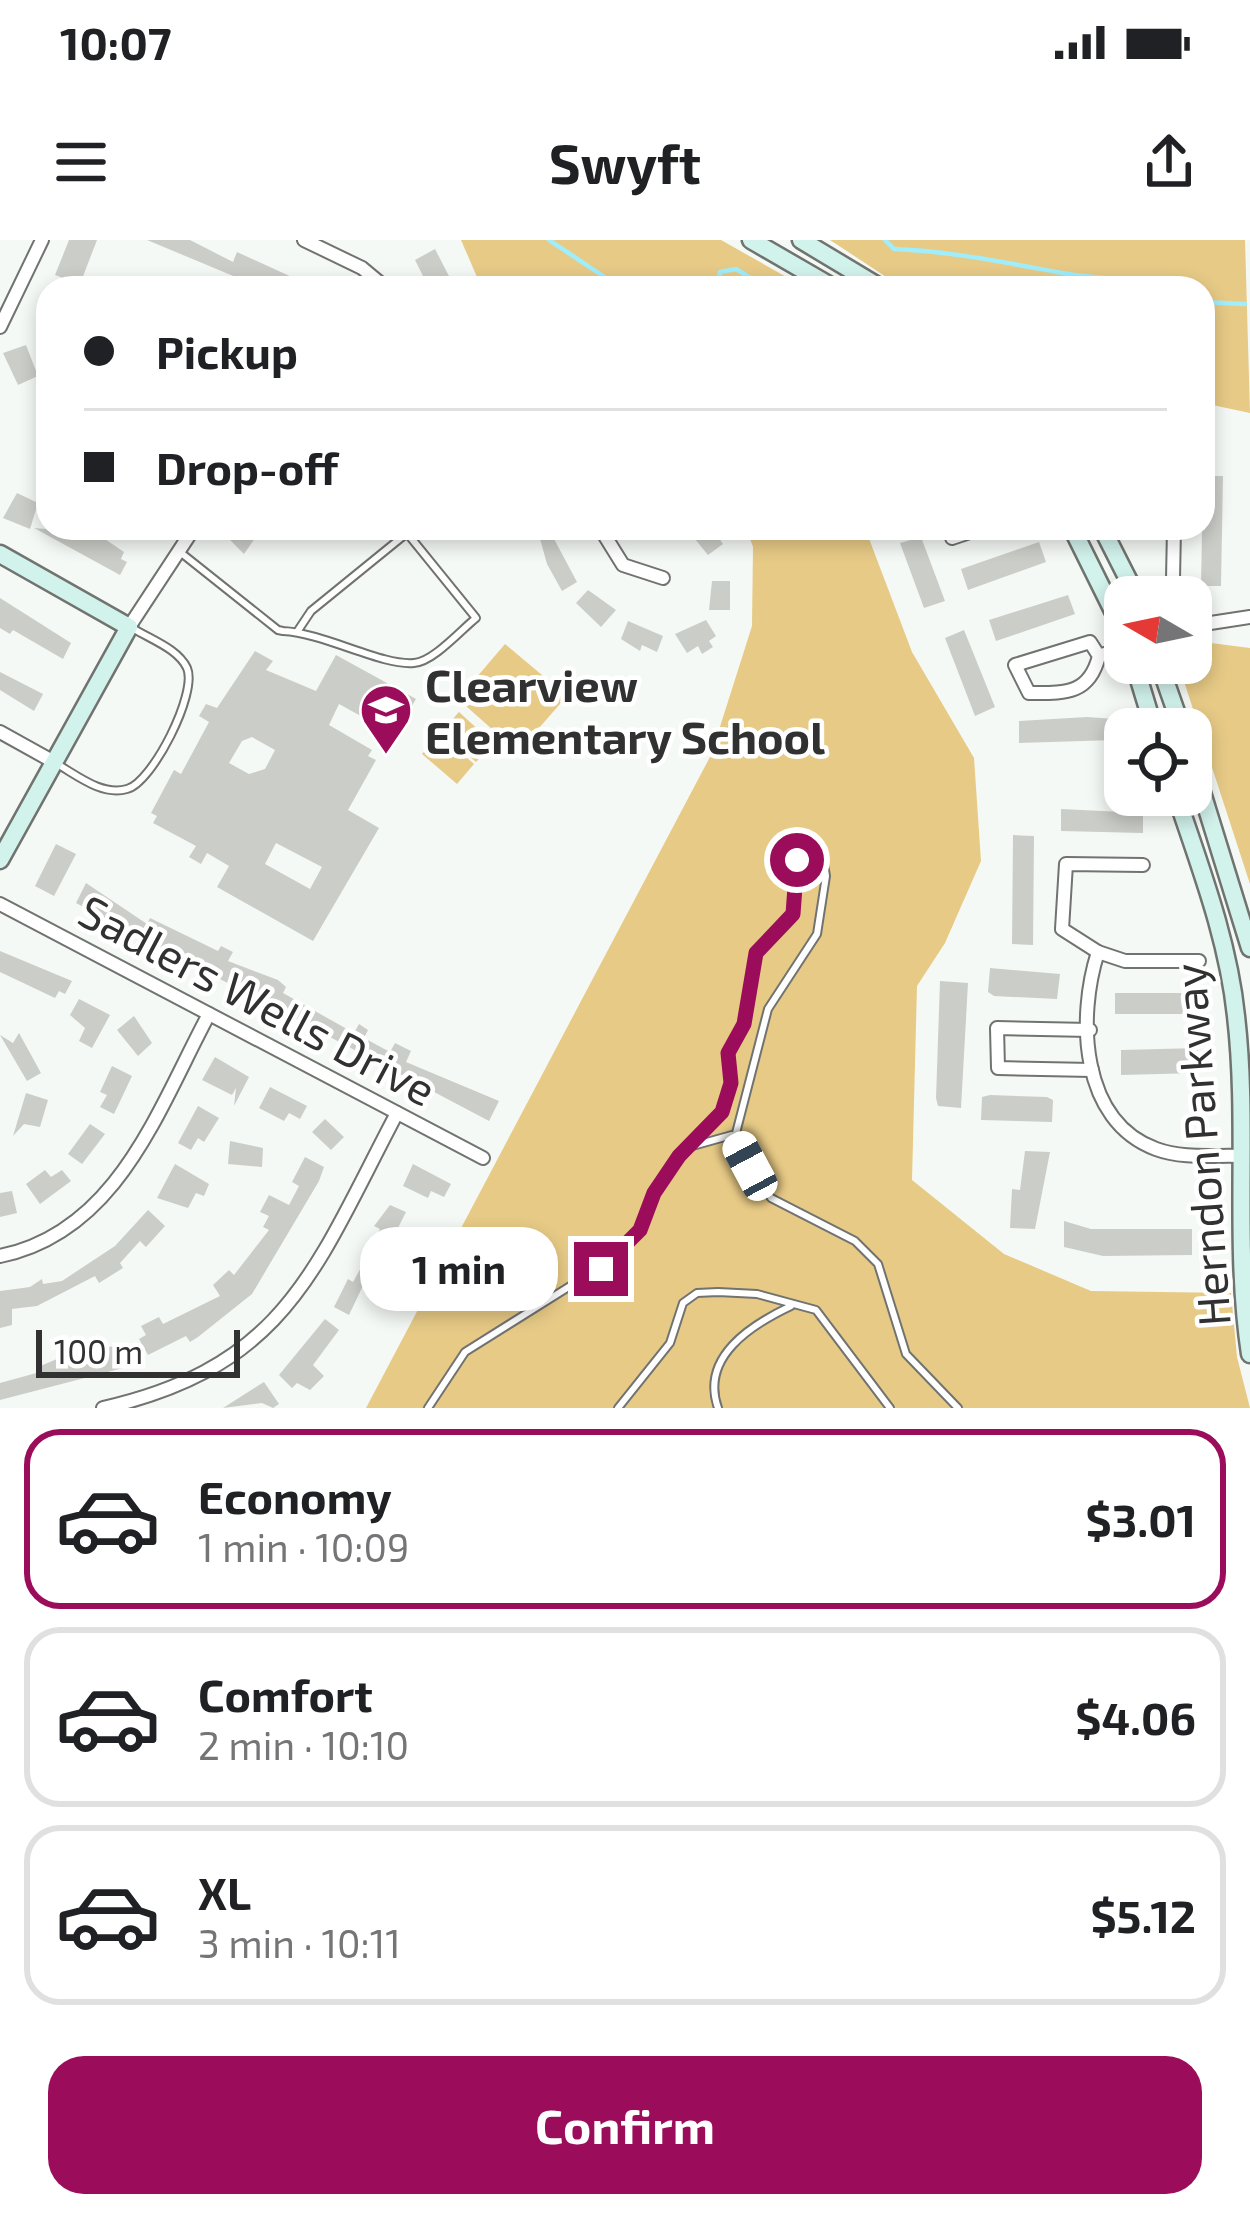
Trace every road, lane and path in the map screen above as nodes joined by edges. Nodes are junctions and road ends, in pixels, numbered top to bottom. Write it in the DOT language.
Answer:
graph roads {
  1 [pos="42,240"];
  2 [pos="304,240"];
  3 [pos="751,240"];
  4 [pos="801,240"];
  5 [pos="372,276"];
  6 [pos="813,276"];
  7 [pos="861,276"];
  8 [pos="0,327"];
  9 [pos="185,540"];
  10 [pos="397,540"];
  11 [pos="413,540"];
  12 [pos="607,540"];
  13 [pos="1078,540"];
  14 [pos="1108,540"];
  15 [pos="1174,540"];
  16 [pos="177,550"];
  17 [pos="0,554"];
  18 [pos="1126,576"];
  19 [pos="1173,576"];
  20 [pos="663,578"];
  21 [pos="1104,593"];
  22 [pos="1250,617"];
  23 [pos="1212,623"];
  24 [pos="129,627"];
  25 [pos="297,632"];
  26 [pos="1104,654"];
  27 [pos="1099,656"];
  28 [pos="0,731"];
  29 [pos="54,762"];
  30 [pos="1183,816"];
  31 [pos="1209,816"];
  32 [pos="0,860"];
  33 [pos="1143,865"];
  34 [pos="0,904"];
  35 [pos="1250,948"];
  36 [pos="1099,952"];
  37 [pos="1199,961"];
  38 [pos="209,1014"];
  39 [pos="1090,1030"];
  40 [pos="1092,1070"];
  41 [pos="397,1113"];
  42 [pos="732,1135"];
  43 [pos="695,1144"];
  44 [pos="1245,1155"];
  45 [pos="483,1158"];
  46 [pos="0,1256"];
  47 [pos="794,1304"];
  48 [pos="1250,1354"];
  49 [pos="103,1408"];
  50 [pos="428,1408"];
  51 [pos="618,1408"];
  52 [pos="718,1408"];
  53 [pos="890,1408"];
  54 [pos="958,1408"];
  1 -- 8 [label="street"];
  2 -- 5 [label="street"];
  3 -- 6 [label="main road"];
  4 -- 7 [label="main road"];
  9 -- 16 [label="street"];
  10 -- 25 [label="lane"];
  11 -- 25 [label="lane"];
  12 -- 20 [label="street"];
  13 -- 21 [label="main road"];
  14 -- 18 [label="main road"];
  15 -- 19 [label="street"];
  16 -- 24 [label="street"];
  16 -- 25 [label="lane"];
  17 -- 24 [label="main road"];
  22 -- 23 [label="street"];
  24 -- 29 [label="main road"];
  24 -- 29 [label="lane"];
  26 -- 27 [label="street"];
  27 -- 27 [label="street"];
  28 -- 29 [label="street"];
  29 -- 32 [label="main road"];
  30 -- 44 [label="main road, Herndon Parkway"];
  31 -- 35 [label="main road, Herndon Parkway"];
  33 -- 36 [label="street"];
  34 -- 38 [label="street, Sadlers Wells Drive"];
  36 -- 37 [label="street"];
  36 -- 39 [label="street"];
  38 -- 41 [label="street, Sadlers Wells Drive"];
  38 -- 46 [label="street"];
  39 -- 40 [label="street"];
  39 -- 40 [label="street"];
  40 -- 44 [label="street"];
  41 -- 45 [label="street, Sadlers Wells Drive"];
  41 -- 49 [label="street"];
  42 -- 43 [label="lane"];
  43 -- 50 [label="lane"];
  43 -- 54 [label="lane"];
  44 -- 48 [label="main road, Herndon Parkway"];
  47 -- 51 [label="lane"];
  47 -- 52 [label="lane"];
  47 -- 53 [label="lane"];
}
